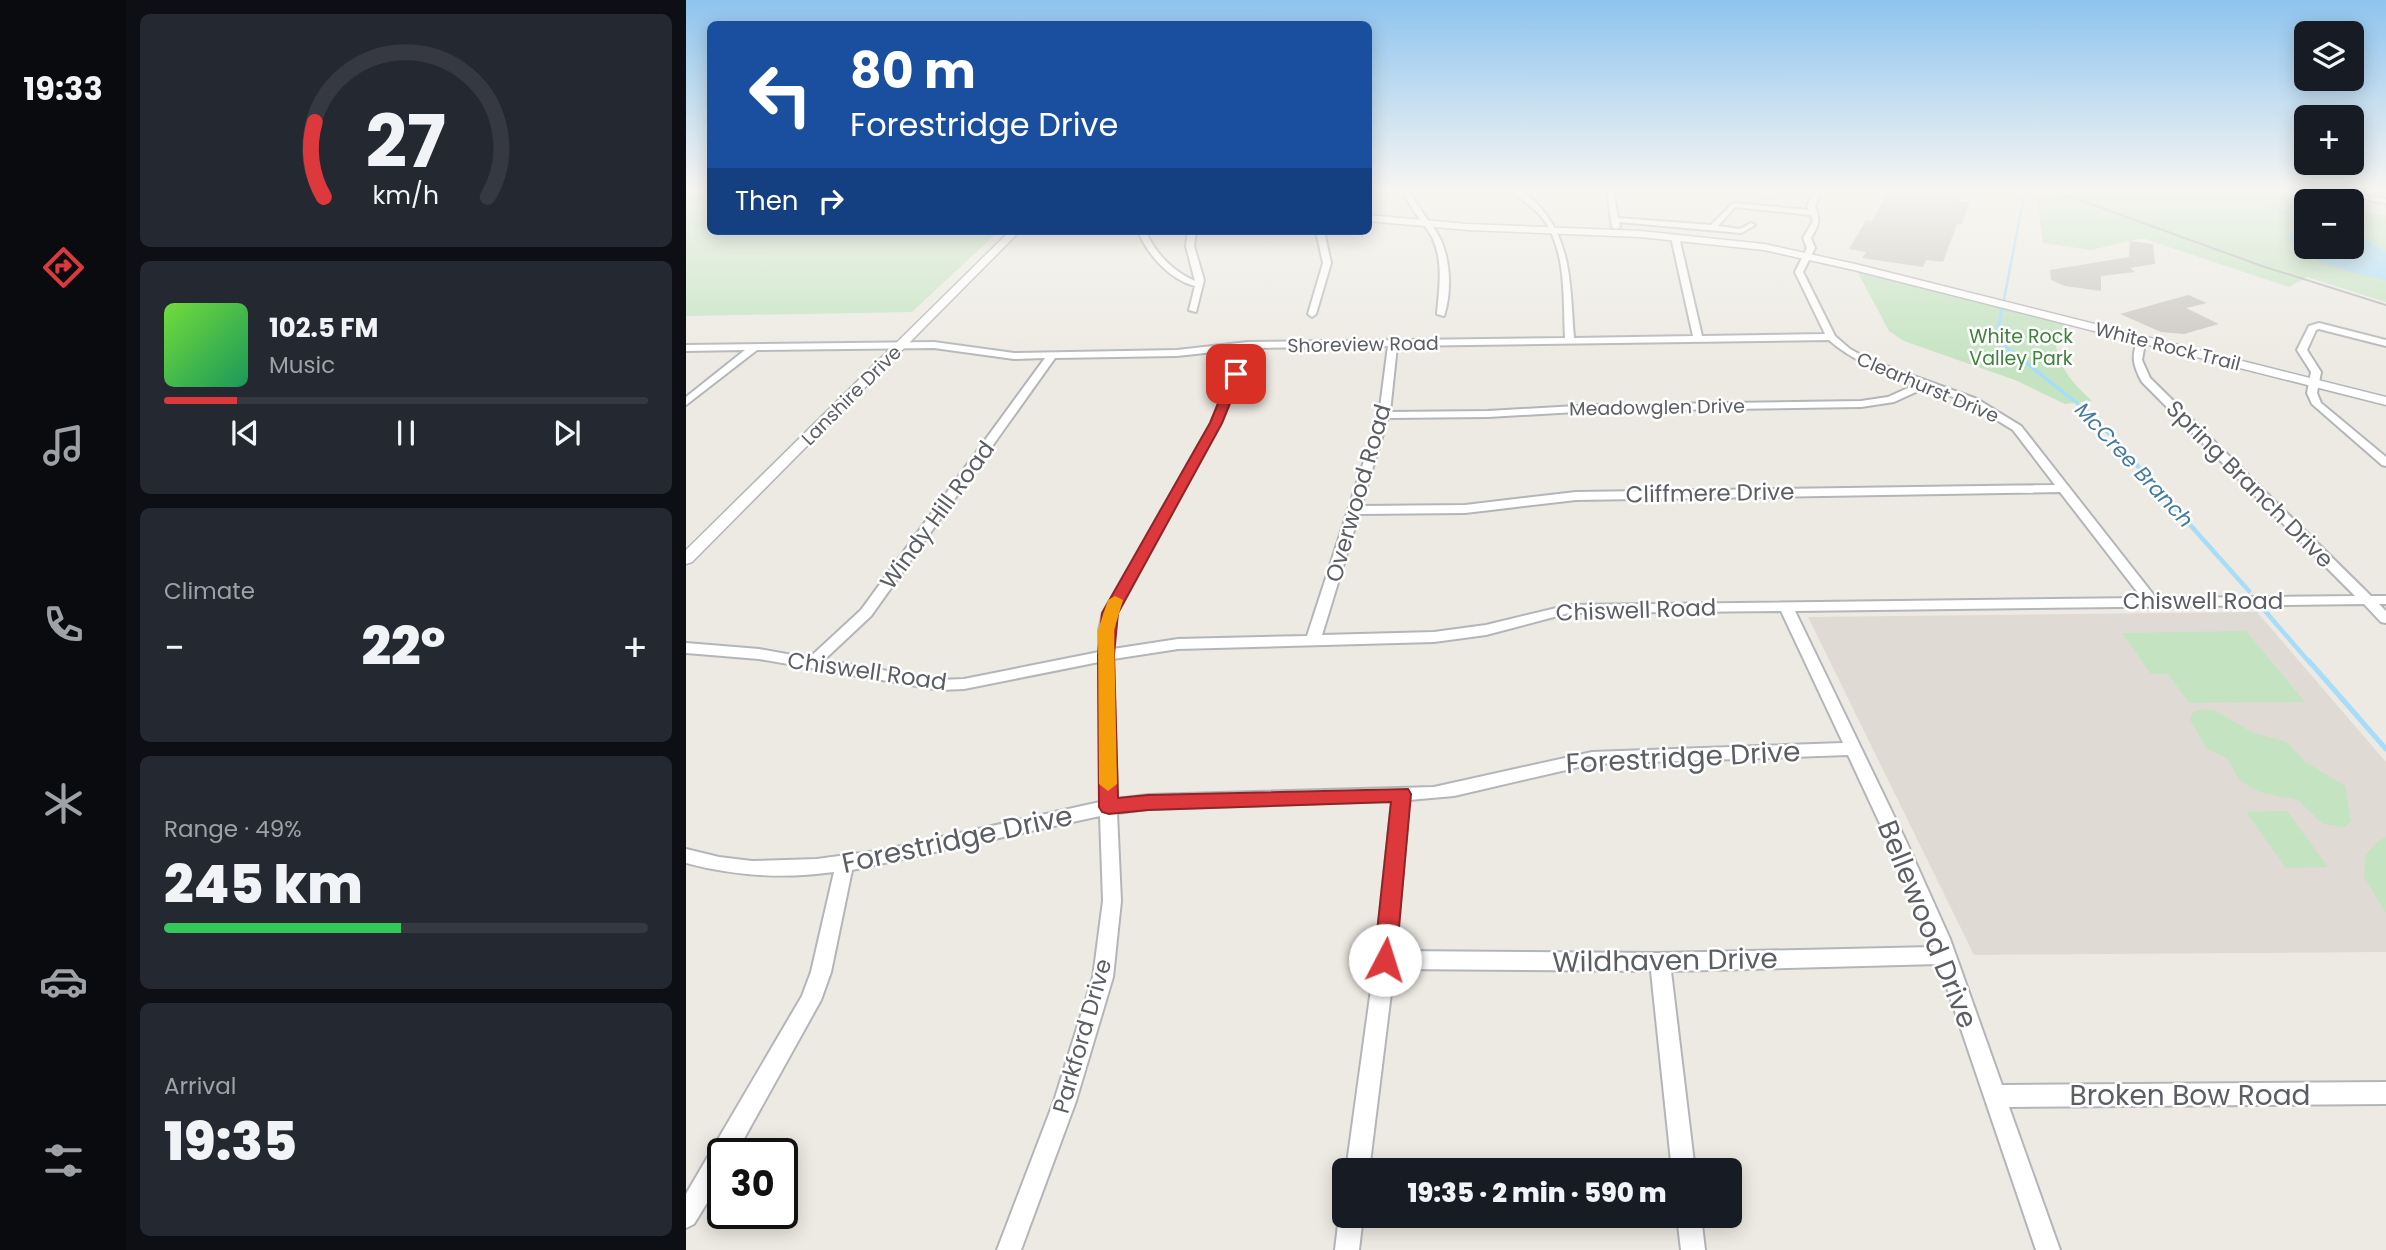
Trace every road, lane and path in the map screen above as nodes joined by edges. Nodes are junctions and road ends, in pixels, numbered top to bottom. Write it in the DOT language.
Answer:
graph roads {
  1 [pos="998,248"];
  2 [pos="1151,248"];
  3 [pos="1190,248"];
  4 [pos="1324,248"];
  5 [pos="1439,248"];
  6 [pos="1559,248"];
  7 [pos="1678,248"];
  8 [pos="1767,248"];
  9 [pos="1811,248"];
  10 [pos="1806,256"];
  11 [pos="1199,284"];
  12 [pos="1193,310"];
  13 [pos="1312,314"];
  14 [pos="1441,314"];
  15 [pos="1831,337"];
  16 [pos="1698,339"];
  17 [pos="2143,339"];
  18 [pos="1570,341"];
  19 [pos="1393,343"];
  20 [pos="2386,343"];
  21 [pos="1248,345"];
  22 [pos="900,346"];
  23 [pos="686,348"];
  24 [pos="754,348"];
  25 [pos="1052,355"];
  26 [pos="2314,383"];
  27 [pos="1926,384"];
  28 [pos="2386,401"];
  29 [pos="686,402"];
  30 [pos="1384,415"];
  31 [pos="2386,463"];
  32 [pos="2065,488"];
  33 [pos="1356,510"];
  34 [pos="686,559"];
  35 [pos="2366,600"];
  36 [pos="2386,600"];
  37 [pos="2151,601"];
  38 [pos="1786,607"];
  39 [pos="2386,619"];
  40 [pos="1312,640"];
  41 [pos="686,648"];
  42 [pos="1106,655"];
  43 [pos="811,664"];
  44 [pos="1853,749"];
  45 [pos="1401,794"];
  46 [pos="1109,807"];
  47 [pos="686,856"];
  48 [pos="844,866"];
  49 [pos="1945,955"];
  50 [pos="1385,960"];
  51 [pos="1660,962"];
  52 [pos="2386,1093"];
  53 [pos="1994,1096"];
  54 [pos="732,1138"];
  55 [pos="1359,1158"];
  56 [pos="1683,1158"];
  57 [pos="707,1181"];
  58 [pos="686,1216"];
  59 [pos="1350,1228"];
  60 [pos="1690,1228"];
  61 [pos="1009,1250"];
  62 [pos="1347,1250"];
  63 [pos="1693,1250"];
  64 [pos="2048,1250"];
  1 -- 22 [label="street, Lanshire Drive"];
  2 -- 11 [label="street"];
  3 -- 11 [label="street"];
  4 -- 13 [label="street"];
  5 -- 14 [label="street"];
  6 -- 18 [label="street"];
  7 -- 16 [label="street"];
  8 -- 10 [label="street, White Rock Trail"];
  9 -- 10 [label="street, Clearhurst Drive"];
  10 -- 15 [label="street, Clearhurst Drive"];
  10 -- 17 [label="street, White Rock Trail"];
  11 -- 12 [label="street"];
  15 -- 16 [label="street, Shoreview Road"];
  15 -- 27 [label="street, Clearhurst Drive"];
  16 -- 18 [label="street, Shoreview Road"];
  17 -- 26 [label="street, White Rock Trail"];
  17 -- 35 [label="street, Spring Branch Drive"];
  18 -- 19 [label="street, Shoreview Road"];
  19 -- 21 [label="street, Shoreview Road"];
  19 -- 30 [label="street, Overwood Road"];
  20 -- 26 [label="street"];
  21 -- 25 [label="street, Shoreview Road"];
  21 -- 42 [label="street, Parkford Drive"];
  22 -- 24 [label="street, Shoreview Road"];
  22 -- 25 [label="street, Shoreview Road"];
  22 -- 34 [label="street, Lanshire Drive"];
  23 -- 24 [label="street, Shoreview Road"];
  24 -- 29 [label="street"];
  25 -- 43 [label="street, Windy Hill Road"];
  26 -- 28 [label="street, White Rock Trail"];
  26 -- 31 [label="street"];
  27 -- 30 [label="street, Meadowglen Drive"];
  27 -- 32 [label="street, Clearhurst Drive"];
  30 -- 33 [label="street, Overwood Road"];
  32 -- 33 [label="street, Cliffmere Drive"];
  32 -- 37 [label="street, Clearhurst Drive"];
  33 -- 40 [label="street, Overwood Road"];
  35 -- 36 [label="street, Chiswell Road"];
  35 -- 37 [label="street, Chiswell Road"];
  35 -- 39 [label="street, Spring Branch Drive"];
  37 -- 38 [label="street, Chiswell Road"];
  38 -- 40 [label="street, Chiswell Road"];
  38 -- 44 [label="street, Bellewood Drive"];
  40 -- 42 [label="street, Chiswell Road"];
  41 -- 43 [label="street, Chiswell Road"];
  42 -- 43 [label="street, Chiswell Road"];
  42 -- 46 [label="street, Parkford Drive"];
  44 -- 45 [label="street, Forestridge Drive"];
  44 -- 49 [label="street, Bellewood Drive"];
  45 -- 46 [label="street, Forestridge Drive"];
  45 -- 50 [label="street"];
  46 -- 48 [label="street, Forestridge Drive"];
  46 -- 61 [label="street, Parkford Drive"];
  47 -- 48 [label="street, Forestridge Drive"];
  48 -- 54 [label="street"];
  49 -- 51 [label="street, Wildhaven Drive"];
  49 -- 53 [label="street, Bellewood Drive"];
  50 -- 51 [label="street, Wildhaven Drive"];
  50 -- 55 [label="street"];
  51 -- 56 [label="street"];
  52 -- 53 [label="street, Broken Bow Road"];
  53 -- 64 [label="street, Bellewood Drive"];
  57 -- 58 [label="street"];
  59 -- 62 [label="street"];
  60 -- 63 [label="street"];
}
